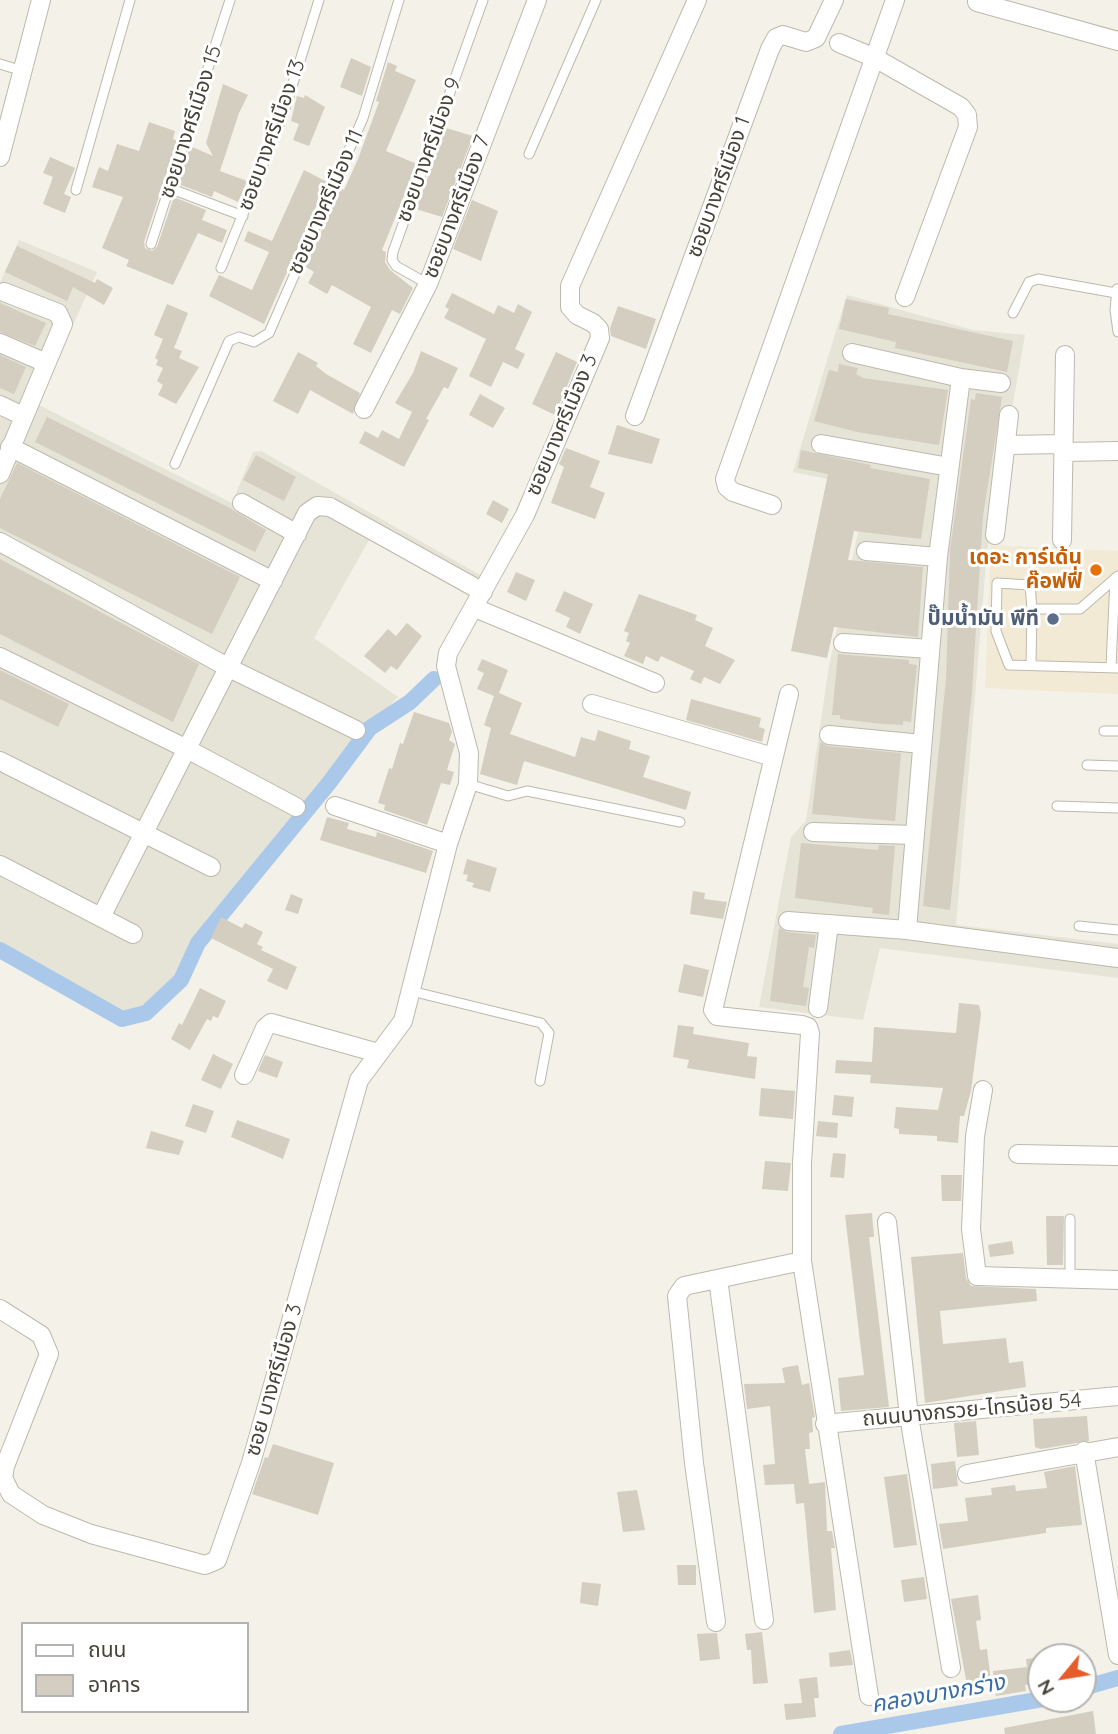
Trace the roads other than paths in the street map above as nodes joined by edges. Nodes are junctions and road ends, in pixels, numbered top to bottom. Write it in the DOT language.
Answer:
graph roads {
  1 [pos="41,0"];
  2 [pos="130,0"];
  3 [pos="230,0"];
  4 [pos="319,0"];
  5 [pos="398,0"];
  6 [pos="483,0"];
  7 [pos="537,0"];
  8 [pos="596,0"];
  9 [pos="697,0"];
  10 [pos="834,0"];
  11 [pos="895,0"];
  12 [pos="977,2"];
  13 [pos="1118,41"];
  14 [pos="839,43"];
  15 [pos="875,58"];
  16 [pos="0,64"];
  17 [pos="23,71"];
  18 [pos="529,154"];
  19 [pos="0,157"];
  20 [pos="169,188"];
  21 [pos="76,190"];
  22 [pos="243,216"];
  23 [pos="151,244"];
  24 [pos="221,268"];
  25 [pos="428,284"];
  26 [pos="1117,290"];
  27 [pos="4,292"];
  28 [pos="905,297"];
  29 [pos="1013,313"];
  30 [pos="1118,332"];
  31 [pos="0,343"];
  32 [pos="852,353"];
  33 [pos="1065,355"];
  34 [pos="46,363"];
  35 [pos="961,378"];
  36 [pos="1001,383"];
  37 [pos="0,405"];
  38 [pos="364,408"];
  39 [pos="1009,415"];
  40 [pos="23,416"];
  41 [pos="635,416"];
  42 [pos="821,444"];
  43 [pos="1006,444"];
  44 [pos="10,447"];
  45 [pos="1063,448"];
  46 [pos="1118,451"];
  47 [pos="175,464"];
  48 [pos="1,467"];
  49 [pos="949,467"];
  50 [pos="242,503"];
  51 [pos="772,505"];
  52 [pos="297,534"];
  53 [pos="995,535"];
  54 [pos="1062,540"];
  55 [pos="0,542"];
  56 [pos="866,551"];
  57 [pos="938,557"];
  58 [pos="1117,577"];
  59 [pos="273,581"];
  60 [pos="479,600"];
  61 [pos="1032,609"];
  62 [pos="843,643"];
  63 [pos="930,649"];
  64 [pos="0,657"];
  65 [pos="1031,665"];
  66 [pos="229,668"];
  67 [pos="1115,668"];
  68 [pos="655,683"];
  69 [pos="789,694"];
  70 [pos="592,704"];
  71 [pos="356,730"];
  72 [pos="1104,731"];
  73 [pos="1118,731"];
  74 [pos="829,735"];
  75 [pos="922,744"];
  76 [pos="187,749"];
  77 [pos="773,757"];
  78 [pos="0,761"];
  79 [pos="1087,765"];
  80 [pos="1118,766"];
  81 [pos="468,784"];
  82 [pos="335,806"];
  83 [pos="1057,806"];
  84 [pos="296,807"];
  85 [pos="1118,808"];
  86 [pos="680,822"];
  87 [pos="813,832"];
  88 [pos="144,834"];
  89 [pos="915,835"];
  90 [pos="448,844"];
  91 [pos="0,865"];
  92 [pos="211,867"];
  93 [pos="101,917"];
  94 [pos="788,921"];
  95 [pos="829,924"];
  96 [pos="1079,926"];
  97 [pos="907,930"];
  98 [pos="1118,930"];
  99 [pos="133,934"];
  100 [pos="1118,958"];
  101 [pos="411,991"];
  102 [pos="818,1008"];
  103 [pos="378,1052"];
  104 [pos="244,1075"];
  105 [pos="540,1081"];
  106 [pos="983,1090"];
  107 [pos="1018,1154"];
  108 [pos="1118,1156"];
  109 [pos="1070,1220"];
  110 [pos="887,1222"];
  111 [pos="802,1261"];
  112 [pos="718,1279"];
  113 [pos="1070,1280"];
  114 [pos="1118,1280"];
  115 [pos="0,1309"];
  116 [pos="1118,1396"];
  117 [pos="909,1416"];
  118 [pos="825,1424"];
  119 [pos="1118,1447"];
  120 [pos="1084,1451"];
  121 [pos="967,1474"];
  122 [pos="764,1620"];
  123 [pos="716,1622"];
  124 [pos="1118,1655"];
  125 [pos="951,1668"];
  126 [pos="869,1696"];
  1 -- 17 [label="street"];
  2 -- 21 [label="lane"];
  3 -- 20 [label="lane, ซอยบางศรีเมือง 15"];
  4 -- 22 [label="lane, ซอยบางศรีเมือง 13"];
  5 -- 47 [label="lane, ซอยบางศรีเมือง 11"];
  6 -- 25 [label="lane, ซอยบางศรีเมือง 9"];
  7 -- 25 [label="street, ซอยบางศรีเมือง 7"];
  8 -- 18 [label="lane"];
  9 -- 60 [label="street, ซอยบางศรีเมือง 3"];
  10 -- 41 [label="street, ซอยบางศรีเมือง 1"];
  11 -- 15 [label="street"];
  12 -- 13 [label="street"];
  14 -- 15 [label="street"];
  15 -- 28 [label="street"];
  15 -- 51 [label="street"];
  16 -- 17 [label="lane"];
  17 -- 19 [label="street"];
  20 -- 22 [label="lane"];
  20 -- 23 [label="lane, ซอยบางศรีเมือง 15"];
  22 -- 24 [label="lane, ซอยบางศรีเมือง 13"];
  25 -- 38 [label="street, ซอยบางศรีเมือง 7"];
  26 -- 29 [label="lane"];
  26 -- 30 [label="lane"];
  27 -- 34 [label="street"];
  31 -- 34 [label="street"];
  32 -- 35 [label="street"];
  33 -- 45 [label="street"];
  34 -- 40 [label="street"];
  35 -- 36 [label="street"];
  35 -- 49 [label="street"];
  37 -- 40 [label="street"];
  39 -- 43 [label="street"];
  40 -- 44 [label="street"];
  42 -- 49 [label="street"];
  43 -- 45 [label="street"];
  43 -- 53 [label="street"];
  44 -- 48 [label="street"];
  44 -- 59 [label="street"];
  45 -- 46 [label="street"];
  45 -- 54 [label="street"];
  49 -- 57 [label="street"];
  50 -- 52 [label="street"];
  52 -- 59 [label="street"];
  52 -- 60 [label="street"];
  55 -- 66 [label="street"];
  56 -- 57 [label="street"];
  57 -- 63 [label="street"];
  58 -- 61 [label="lane"];
  58 -- 67 [label="lane"];
  59 -- 66 [label="street"];
  60 -- 68 [label="street"];
  60 -- 81 [label="street, ซอยบางศรีเมือง 3"];
  61 -- 65 [label="lane"];
  61 -- 65 [label="lane"];
  62 -- 63 [label="street"];
  63 -- 75 [label="street"];
  64 -- 76 [label="street"];
  65 -- 67 [label="lane"];
  66 -- 71 [label="street"];
  66 -- 76 [label="street"];
  69 -- 77 [label="street"];
  70 -- 77 [label="street"];
  72 -- 73 [label="lane"];
  74 -- 75 [label="street"];
  75 -- 89 [label="street"];
  76 -- 84 [label="street"];
  76 -- 88 [label="street"];
  77 -- 111 [label="street"];
  78 -- 88 [label="street"];
  79 -- 80 [label="lane"];
  81 -- 86 [label="lane"];
  81 -- 90 [label="street, ซอย บางศรีเมือง 3"];
  82 -- 90 [label="street"];
  83 -- 85 [label="lane"];
  87 -- 89 [label="street"];
  88 -- 92 [label="street"];
  88 -- 93 [label="street"];
  89 -- 97 [label="street"];
  90 -- 101 [label="street, ซอย บางศรีเมือง 3"];
  91 -- 93 [label="street"];
  93 -- 99 [label="street"];
  94 -- 95 [label="street"];
  95 -- 97 [label="street"];
  95 -- 102 [label="street"];
  96 -- 98 [label="lane"];
  97 -- 100 [label="street"];
  101 -- 103 [label="street, ซอย บางศรีเมือง 3"];
  101 -- 105 [label="lane"];
  103 -- 104 [label="street"];
  103 -- 115 [label="street, ซอย บางศรีเมือง 3"];
  106 -- 113 [label="street"];
  107 -- 108 [label="street"];
  109 -- 113 [label="lane"];
  110 -- 117 [label="street"];
  111 -- 112 [label="street"];
  111 -- 118 [label="street"];
  112 -- 122 [label="street"];
  112 -- 123 [label="street"];
  113 -- 114 [label="street"];
  116 -- 117 [label="street, ถนนบางกรวย-ไทรน้อย 54"];
  117 -- 118 [label="street, ถนนบางกรวย-ไทรน้อย 54"];
  117 -- 125 [label="street"];
  118 -- 126 [label="street"];
  119 -- 120 [label="street"];
  120 -- 121 [label="street"];
  120 -- 124 [label="street"];
}
